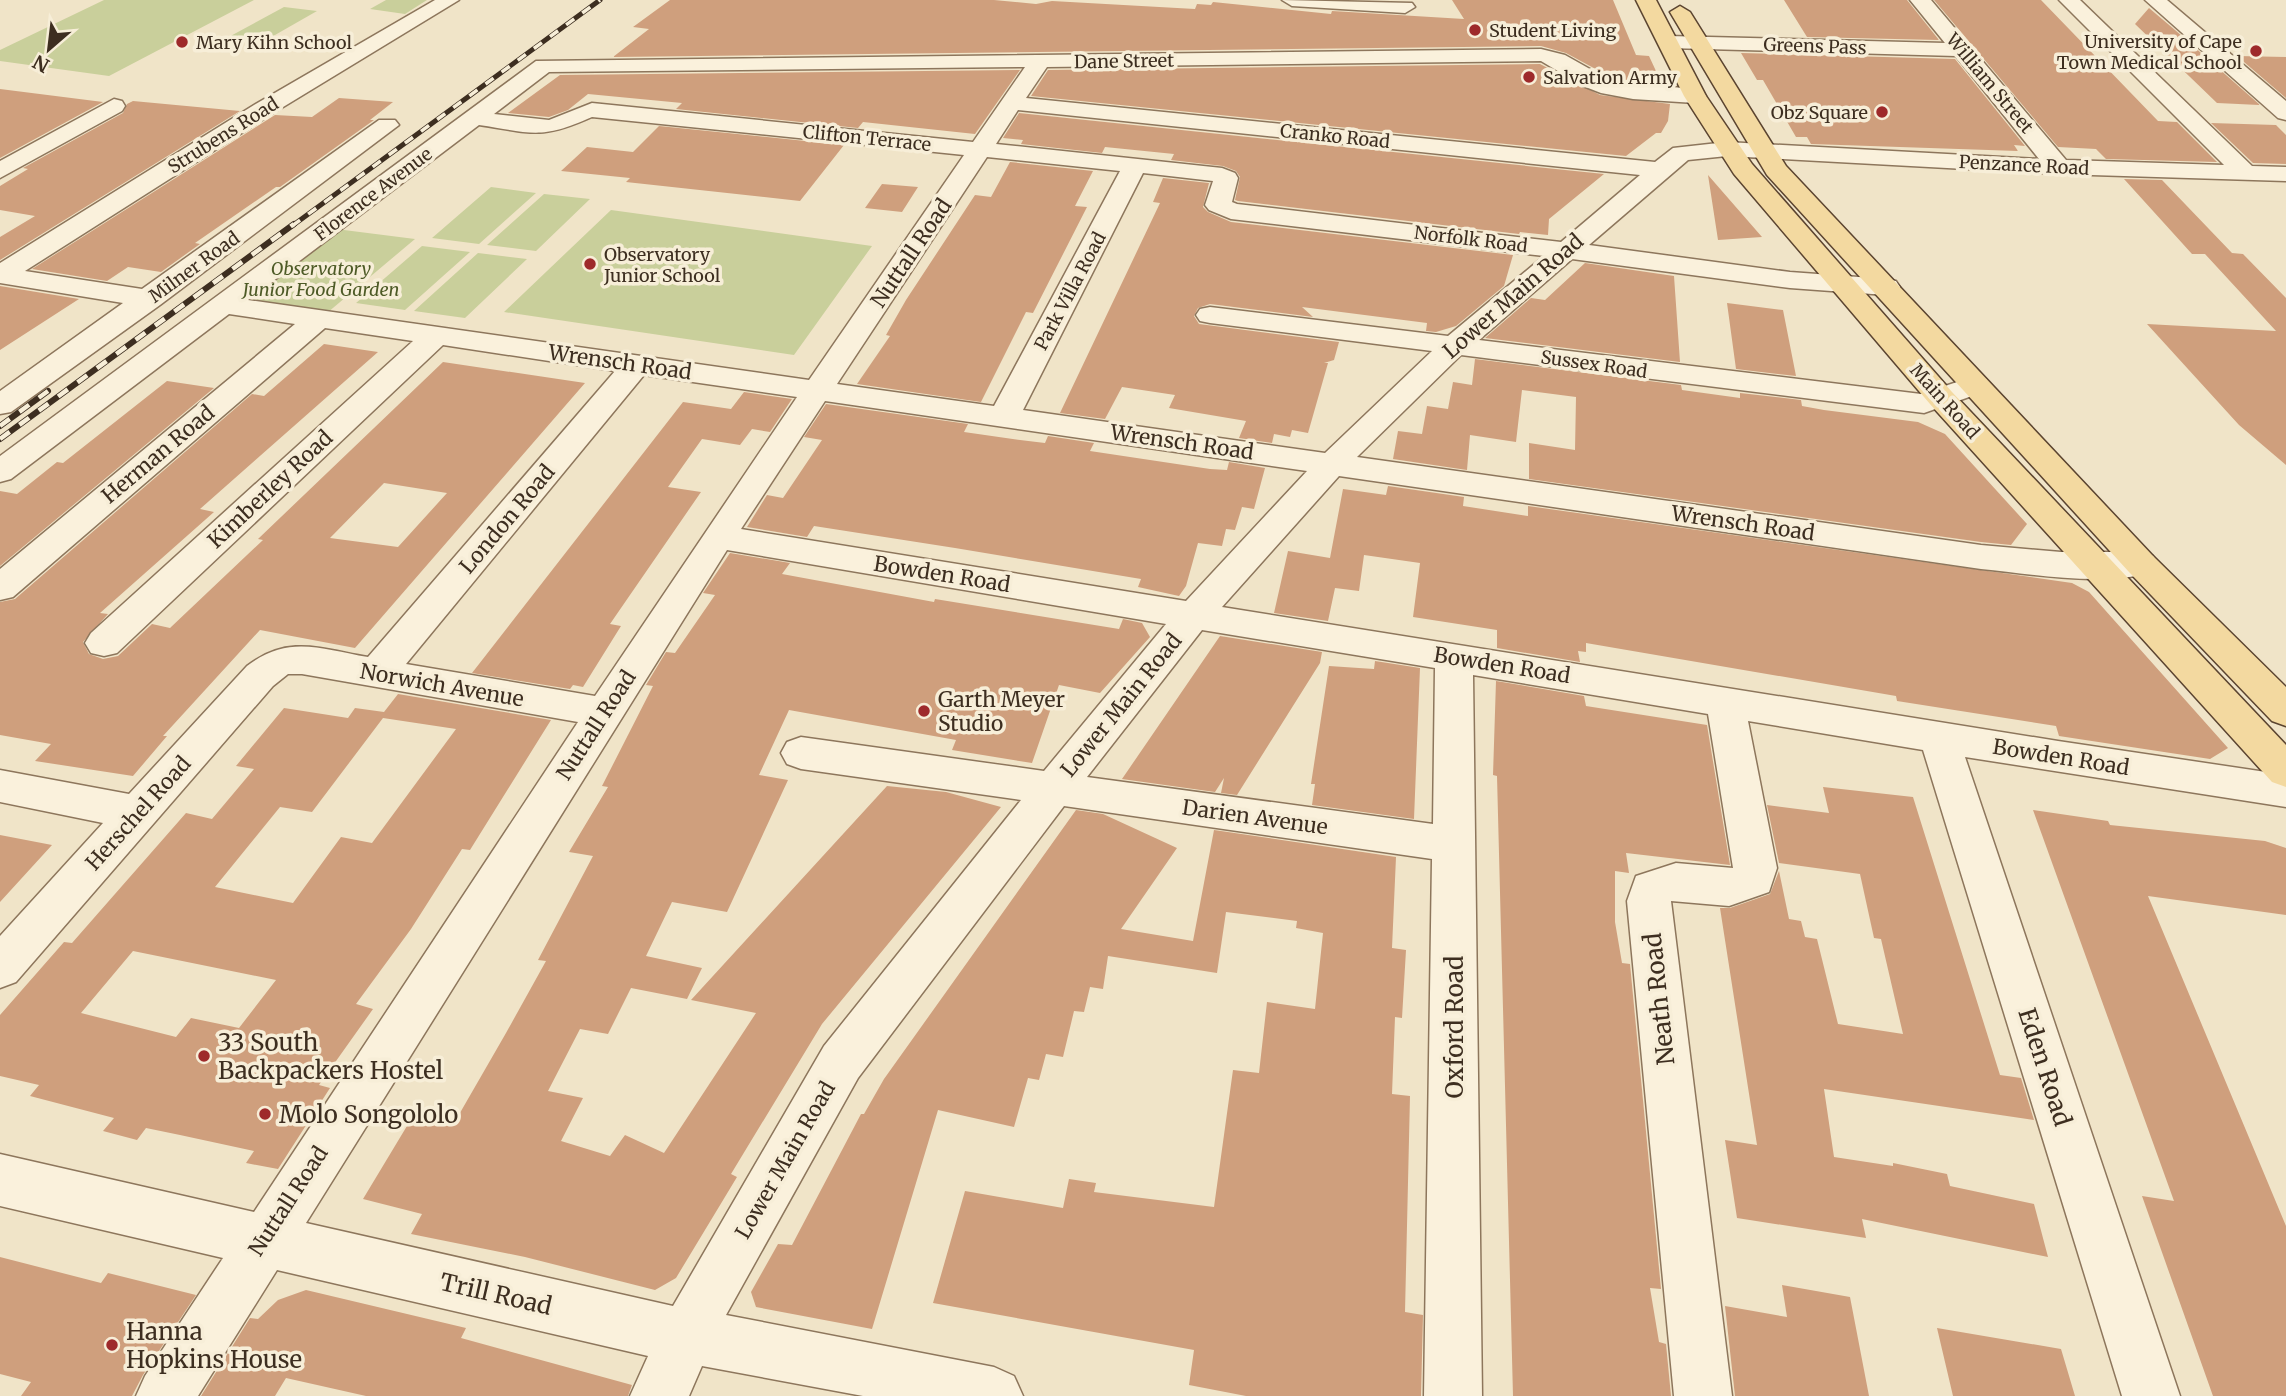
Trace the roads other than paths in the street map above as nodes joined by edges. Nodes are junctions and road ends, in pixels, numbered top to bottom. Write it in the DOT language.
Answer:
graph roads {
  1 [pos="449,0"];
  2 [pos="1292,0"];
  3 [pos="1646,0"];
  4 [pos="1674,0"];
  5 [pos="1920,0"];
  6 [pos="2069,0"];
  7 [pos="2155,0"];
  8 [pos="1318,1"];
  9 [pos="1405,8"];
  10 [pos="1668,41"];
  11 [pos="1697,43"];
  12 [pos="1962,50"];
  13 [pos="1039,62"];
  14 [pos="544,66"];
  15 [pos="1695,96"];
  16 [pos="1011,103"];
  17 [pos="114,106"];
  18 [pos="2286,113"];
  19 [pos="475,118"];
  20 [pos="387,125"];
  21 [pos="980,149"];
  22 [pos="1745,150"];
  23 [pos="1135,165"];
  24 [pos="2059,167"];
  25 [pos="1659,170"];
  26 [pos="2162,170"];
  27 [pos="0,171"];
  28 [pos="2199,172"];
  29 [pos="2246,173"];
  30 [pos="2286,174"];
  31 [pos="2137,193"];
  32 [pos="2225,197"];
  33 [pos="1224,209"];
  34 [pos="1563,250"];
  35 [pos="0,275"];
  36 [pos="1841,286"];
  37 [pos="1886,287"];
  38 [pos="150,299"];
  39 [pos="223,305"];
  40 [pos="1210,315"];
  41 [pos="317,320"];
  42 [pos="436,336"];
  43 [pos="1932,339"];
  44 [pos="1890,341"];
  45 [pos="1454,346"];
  46 [pos="638,364"];
  47 [pos="1975,385"];
  48 [pos="820,390"];
  49 [pos="1941,398"];
  50 [pos="0,405"];
  51 [pos="1004,416"];
  52 [pos="1333,463"];
  53 [pos="2053,470"];
  54 [pos="2010,471"];
  55 [pos="0,472"];
  56 [pos="718,537"];
  57 [pos="2141,564"];
  58 [pos="2099,567"];
  59 [pos="0,588"];
  60 [pos="1193,616"];
  61 [pos="104,643"];
  62 [pos="1454,658"];
  63 [pos="279,661"];
  64 [pos="376,674"];
  65 [pos="1725,702"];
  66 [pos="2286,711"];
  67 [pos="604,712"];
  68 [pos="1939,738"];
  69 [pos="801,753"];
  70 [pos="2286,771"];
  71 [pos="0,786"];
  72 [pos="1055,787"];
  73 [pos="2286,791"];
  74 [pos="139,813"];
  75 [pos="1455,845"];
  76 [pos="0,968"];
  77 [pos="0,1180"];
  78 [pos="264,1238"];
  79 [pos="687,1336"];
  80 [pos="165,1396"];
  81 [pos="659,1396"];
  82 [pos="994,1396"];
  83 [pos="1453,1396"];
  84 [pos="1703,1396"];
  85 [pos="2151,1396"];
  1 -- 35 [label="street, Strubens Road"];
  2 -- 8 [label="street"];
  3 -- 10 [label="main road, Main Road"];
  4 -- 11 [label="main road, Main Road"];
  5 -- 12 [label="street, William Street"];
  6 -- 29 [label="street"];
  7 -- 18 [label="street"];
  8 -- 9 [label="street"];
  10 -- 11 [label="street, Greens Pass"];
  10 -- 15 [label="main road, Main Road"];
  11 -- 12 [label="street, Greens Pass"];
  11 -- 22 [label="main road, Main Road"];
  12 -- 24 [label="street, William Street"];
  13 -- 14 [label="street, Dane Street"];
  13 -- 15 [label="street, Dane Street"];
  13 -- 16 [label="street, Nuttall Road"];
  14 -- 19 [label="street, Florence Avenue"];
  15 -- 22 [label="main road, Main Road"];
  16 -- 21 [label="street, Nuttall Road"];
  16 -- 25 [label="street, Cranko Road"];
  17 -- 27 [label="street"];
  19 -- 21 [label="street, Clifton Terrace"];
  19 -- 39 [label="street, Florence Avenue"];
  20 -- 38 [label="street, Milner Road"];
  21 -- 23 [label="street, Clifton Terrace"];
  21 -- 48 [label="street, Nuttall Road"];
  22 -- 24 [label="street, Penzance Road"];
  22 -- 25 [label="street, Lower Main Road"];
  22 -- 36 [label="main road, Main Road"];
  22 -- 37 [label="main road, Main Road"];
  23 -- 33 [label="street, Clifton Terrace"];
  23 -- 51 [label="street, Park Villa Road"];
  24 -- 26 [label="street, Penzance Road"];
  25 -- 34 [label="street, Lower Main Road"];
  26 -- 28 [label="street, Penzance Road"];
  26 -- 31 [label="street"];
  28 -- 29 [label="street, Penzance Road"];
  28 -- 32 [label="street"];
  29 -- 30 [label="street, Penzance Road"];
  33 -- 34 [label="street, Norfolk Road"];
  34 -- 36 [label="street, Norfolk Road"];
  34 -- 45 [label="street, Lower Main Road"];
  35 -- 38 [label="street"];
  36 -- 37 [label="street, Norfolk Road"];
  36 -- 44 [label="main road, Main Road"];
  37 -- 43 [label="main road, Main Road"];
  38 -- 50 [label="street, Milner Road"];
  39 -- 41 [label="street, Wrensch Road"];
  39 -- 55 [label="street, Florence Avenue"];
  40 -- 45 [label="street, Sussex Road"];
  41 -- 42 [label="street, Wrensch Road"];
  41 -- 59 [label="street, Herman Road"];
  42 -- 46 [label="street, Wrensch Road"];
  42 -- 61 [label="street, Kimberley Road"];
  43 -- 44 [label="main road"];
  43 -- 47 [label="main road, Main Road"];
  44 -- 49 [label="main road, Main Road"];
  45 -- 49 [label="street, Sussex Road"];
  45 -- 52 [label="street, Lower Main Road"];
  46 -- 48 [label="street, Wrensch Road"];
  46 -- 64 [label="street, London Road"];
  47 -- 49 [label="street, Sussex Road"];
  47 -- 53 [label="main road, Main Road"];
  48 -- 51 [label="street, Wrensch Road"];
  48 -- 56 [label="street, Nuttall Road"];
  49 -- 54 [label="main road, Main Road"];
  51 -- 52 [label="street, Wrensch Road"];
  52 -- 58 [label="street, Wrensch Road"];
  52 -- 60 [label="street, Lower Main Road"];
  53 -- 54 [label="main road"];
  53 -- 57 [label="main road, Main Road"];
  54 -- 58 [label="main road, Main Road"];
  56 -- 60 [label="street, Bowden Road"];
  56 -- 67 [label="street, Nuttall Road"];
  57 -- 58 [label="street, Wrensch Road"];
  57 -- 66 [label="main road, Main Road"];
  58 -- 70 [label="main road, Main Road"];
  60 -- 62 [label="street, Bowden Road"];
  60 -- 72 [label="street, Lower Main Road"];
  62 -- 65 [label="street, Bowden Road"];
  62 -- 75 [label="street, Oxford Road"];
  63 -- 64 [label="street, Norwich Avenue"];
  63 -- 74 [label="street, Herschel Road"];
  64 -- 67 [label="street, Norwich Avenue"];
  65 -- 68 [label="street, Bowden Road"];
  65 -- 84 [label="street, Neath Road"];
  67 -- 78 [label="street, Nuttall Road"];
  68 -- 73 [label="street, Bowden Road"];
  68 -- 85 [label="street, Eden Road"];
  69 -- 72 [label="street"];
  71 -- 74 [label="street"];
  72 -- 75 [label="street, Darien Avenue"];
  72 -- 79 [label="street, Lower Main Road"];
  74 -- 76 [label="street, Herschel Road"];
  75 -- 83 [label="street, Oxford Road"];
  77 -- 78 [label="street, Trill Road"];
  78 -- 79 [label="street, Trill Road"];
  78 -- 80 [label="street, Nuttall Road"];
  79 -- 81 [label="street, Lower Main Road"];
  79 -- 82 [label="street, Trill Road"];
}
